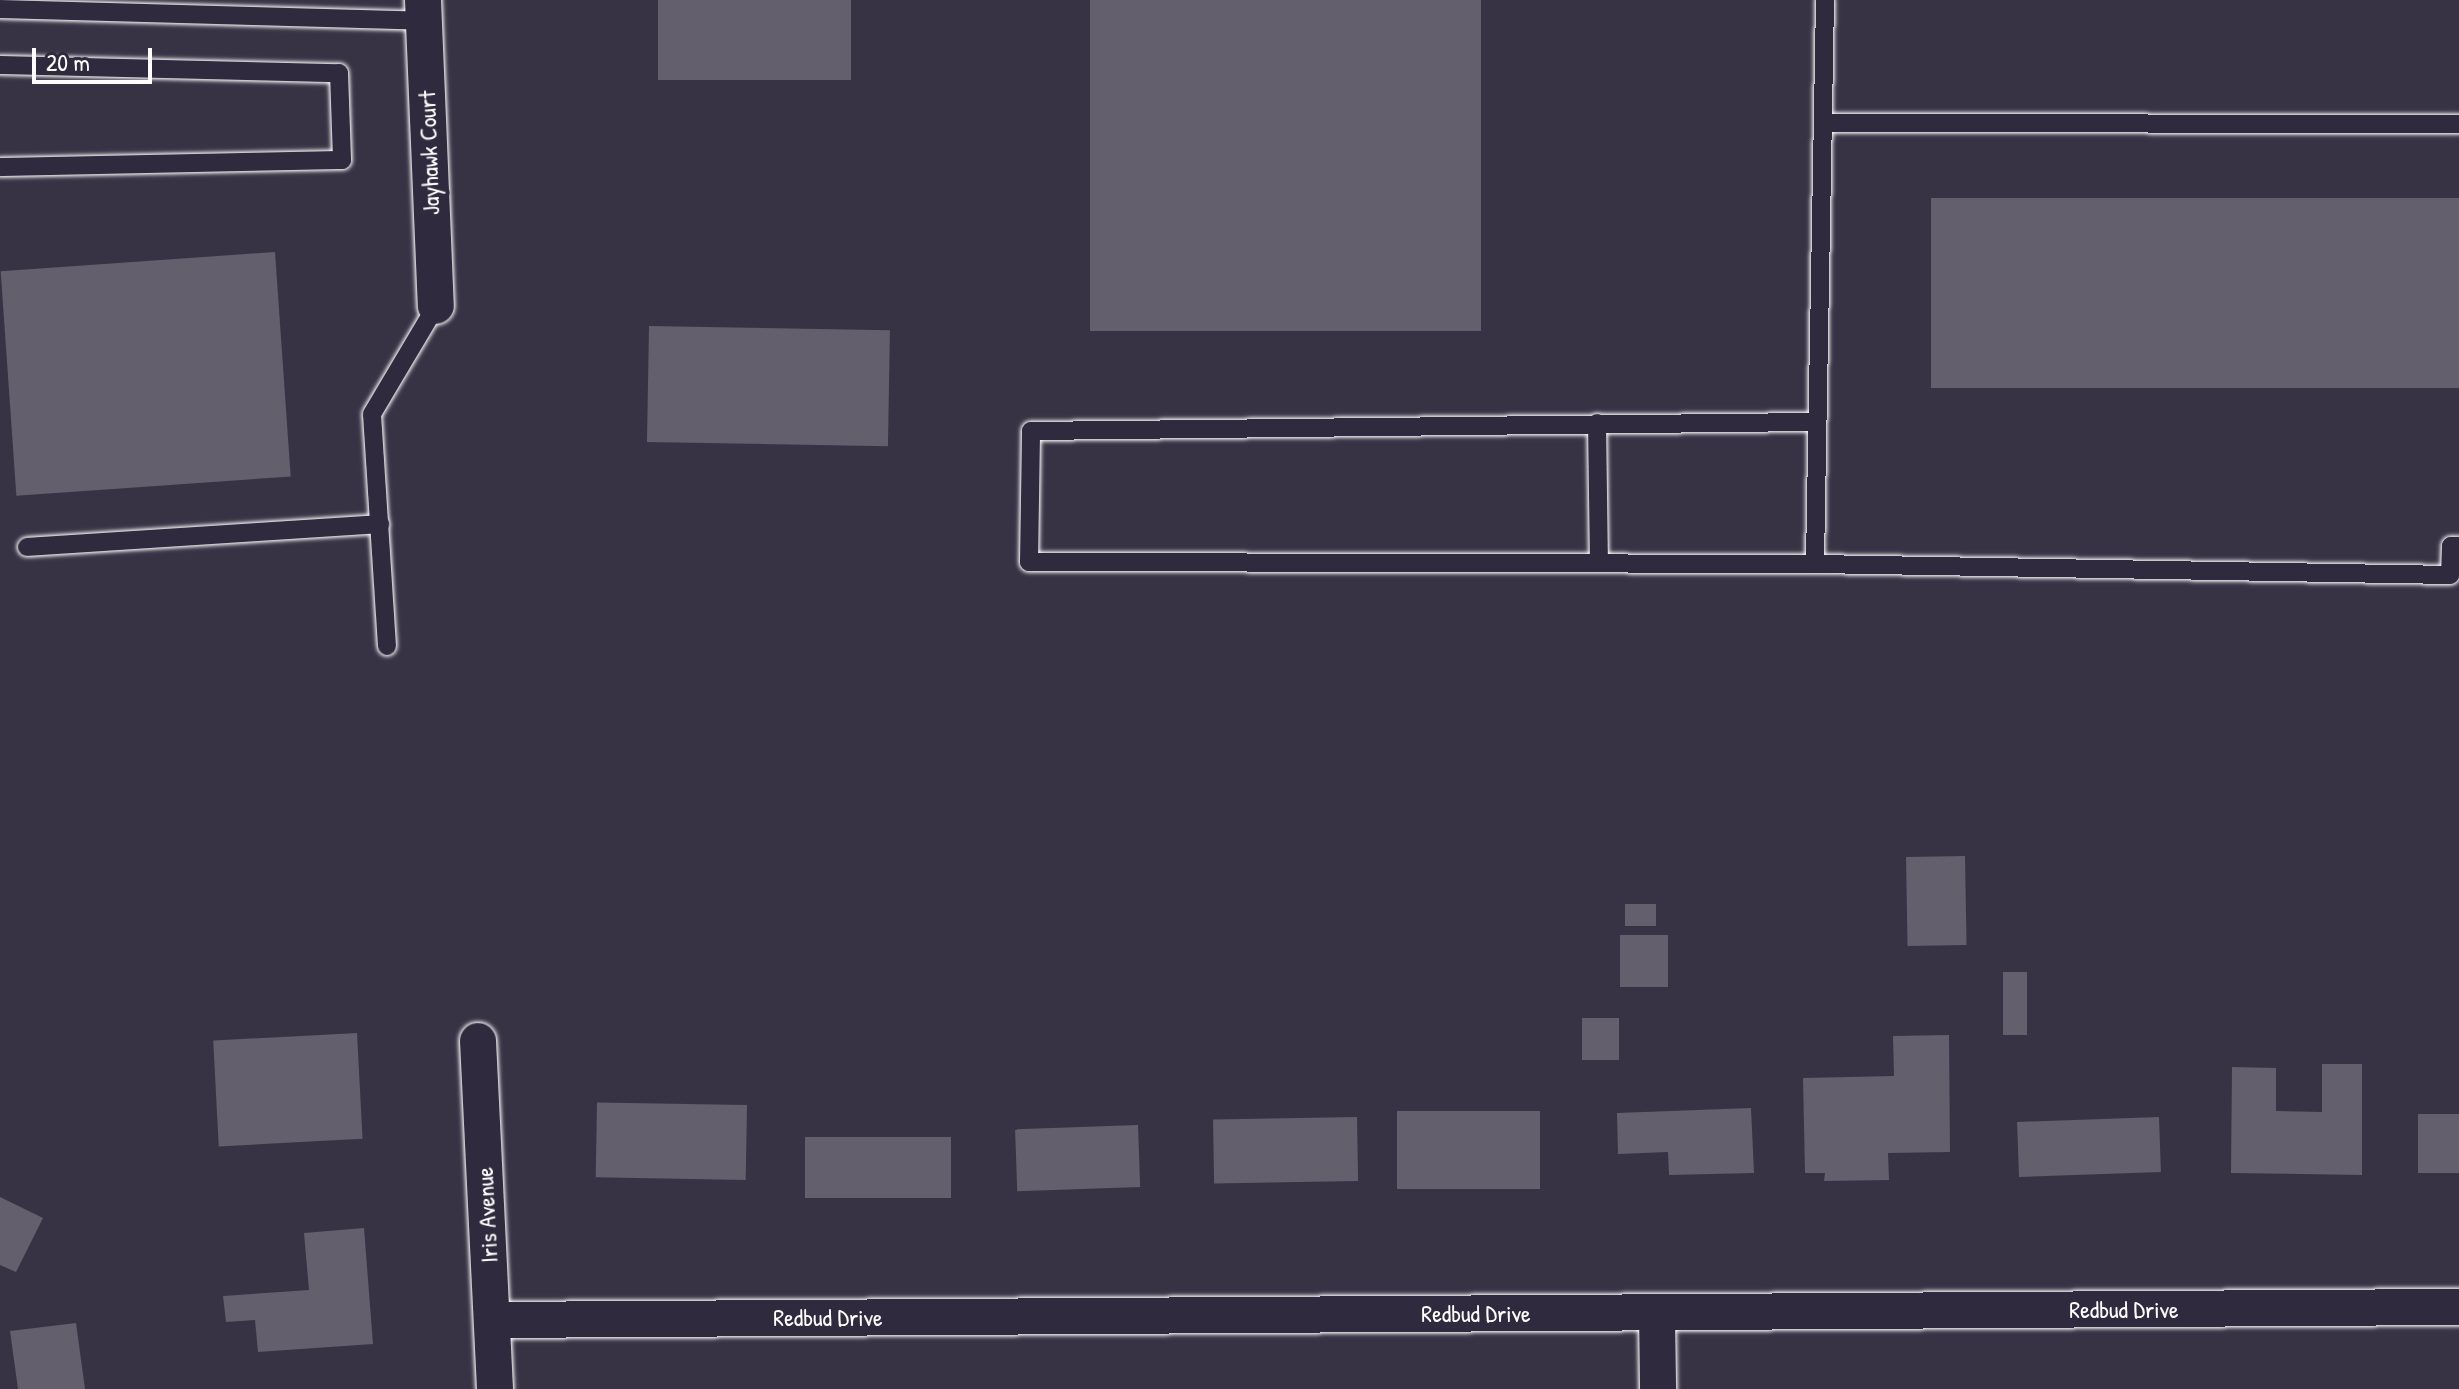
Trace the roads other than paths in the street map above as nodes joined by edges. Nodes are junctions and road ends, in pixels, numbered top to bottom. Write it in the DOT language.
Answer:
graph roads {
  1 [pos="1825,0"];
  2 [pos="0,9"];
  3 [pos="424,10"];
  4 [pos="0,65"];
  5 [pos="1826,123"];
  6 [pos="2459,124"];
  7 [pos="0,167"];
  8 [pos="436,306"];
  9 [pos="1815,422"];
  10 [pos="1597,423"];
  11 [pos="380,524"];
  12 [pos="2459,546"];
  13 [pos="27,547"];
  14 [pos="1599,563"];
  15 [pos="1815,564"];
  16 [pos="387,646"];
  17 [pos="478,1041"];
  18 [pos="2459,1307"];
  19 [pos="1657,1313"];
  20 [pos="492,1320"];
  21 [pos="495,1389"];
  22 [pos="1658,1389"];
  1 -- 5 [label="lane"];
  2 -- 3 [label="lane"];
  3 -- 8 [label="street, Jayhawk Court"];
  4 -- 7 [label="lane"];
  5 -- 6 [label="lane"];
  5 -- 9 [label="lane"];
  8 -- 11 [label="lane"];
  9 -- 10 [label="lane"];
  9 -- 15 [label="lane"];
  10 -- 14 [label="lane"];
  10 -- 14 [label="lane"];
  11 -- 13 [label="lane"];
  11 -- 16 [label="lane"];
  12 -- 15 [label="lane"];
  14 -- 15 [label="lane"];
  17 -- 20 [label="street, Iris Avenue"];
  18 -- 19 [label="street, Redbud Drive"];
  19 -- 20 [label="street, Redbud Drive"];
  19 -- 22 [label="street"];
  20 -- 21 [label="street, Iris Avenue"];
}
